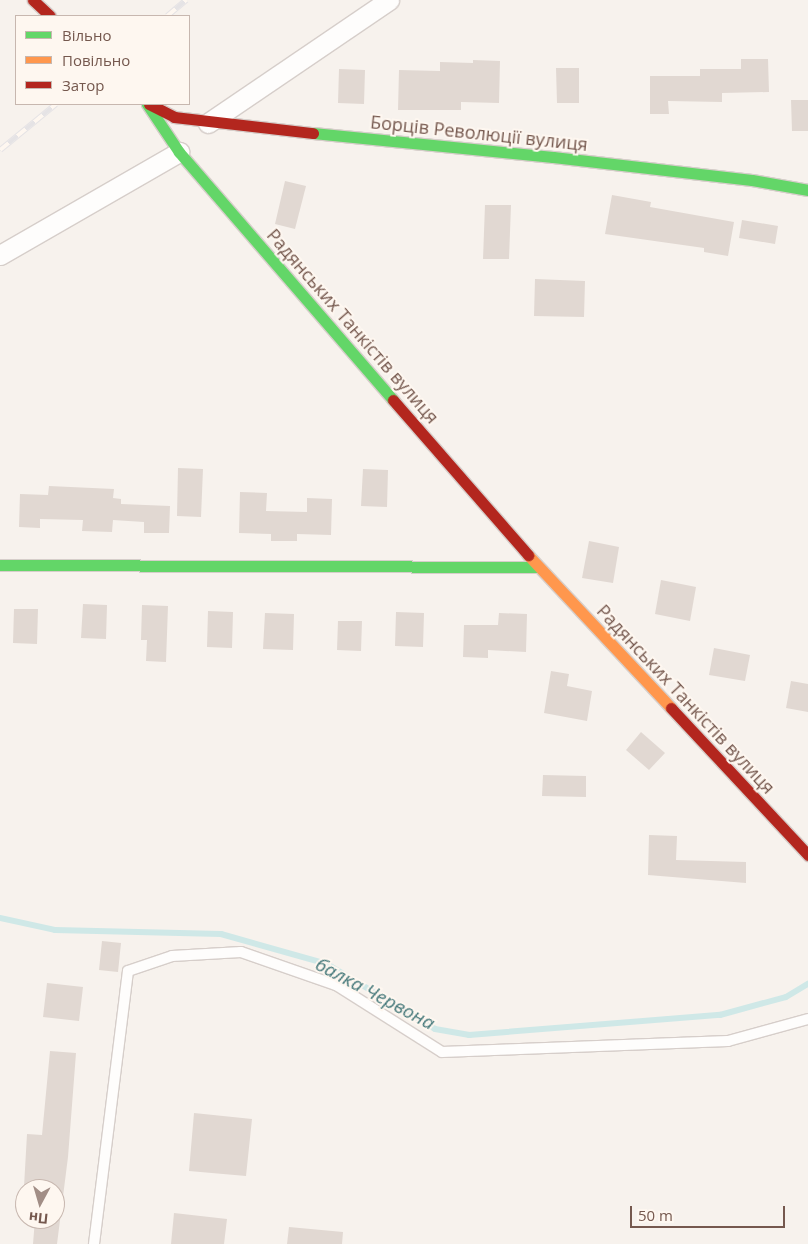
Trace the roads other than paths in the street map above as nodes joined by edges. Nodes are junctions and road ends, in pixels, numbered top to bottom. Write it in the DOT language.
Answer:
graph roads {
  1 [pos="33,0"];
  2 [pos="388,0"];
  3 [pos="49,15"];
  4 [pos="149,105"];
  5 [pos="150,105"];
  6 [pos="208,123"];
  7 [pos="178,152"];
  8 [pos="808,190"];
  9 [pos="0,255"];
  10 [pos="0,565"];
  11 [pos="538,567"];
  12 [pos="808,856"];
  13 [pos="808,1019"];
  14 [pos="94,1244"];
  1 -- 3 [label="street"];
  2 -- 6 [label="street"];
  4 -- 7 [label="street, Радянських Танкістів вулиця"];
  5 -- 6 [label="street, Борців Революції вулиця"];
  6 -- 8 [label="street, Борців Революції вулиця"];
  7 -- 9 [label="street"];
  7 -- 11 [label="street, Радянських Танкістів вулиця"];
  10 -- 11 [label="street"];
  11 -- 12 [label="street, Радянських Танкістів вулиця"];
  13 -- 14 [label="lane"];
}
